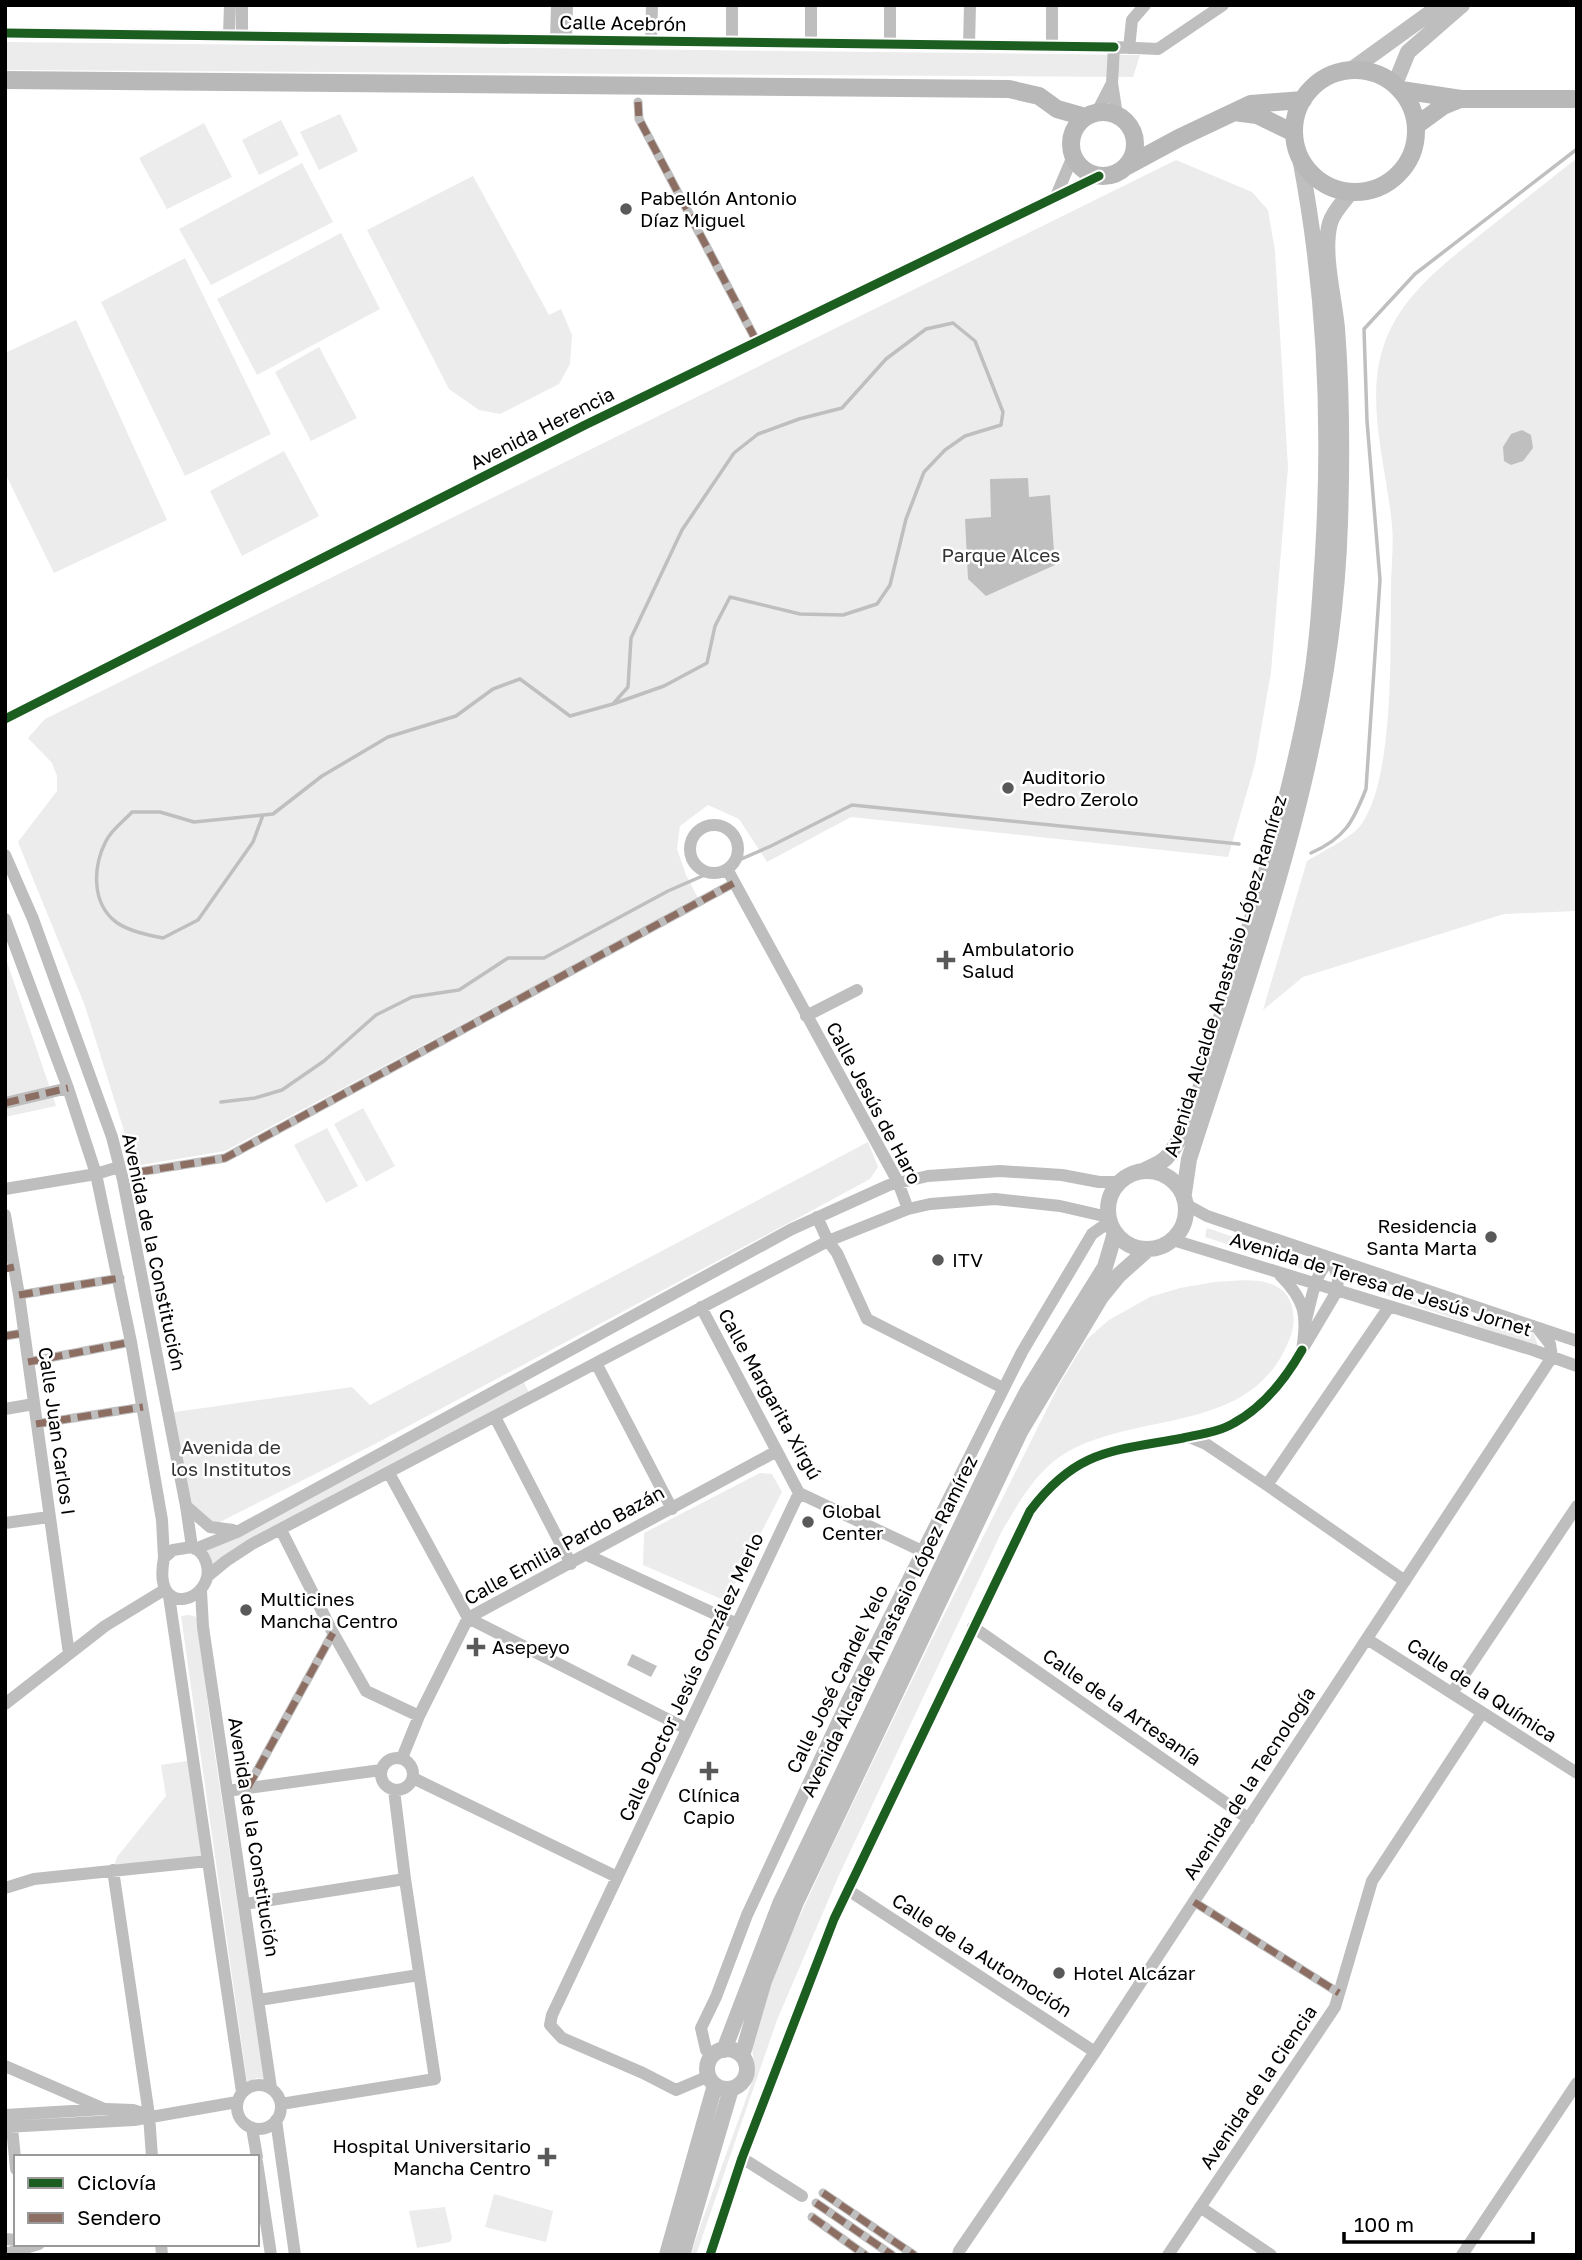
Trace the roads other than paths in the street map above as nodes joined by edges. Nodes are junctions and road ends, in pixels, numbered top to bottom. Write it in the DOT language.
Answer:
graph roads {
  1 [pos="230,5"];
  2 [pos="242,5"];
  3 [pos="557,5"];
  4 [pos="567,5"];
  5 [pos="652,5"];
  6 [pos="732,5"];
  7 [pos="811,5"];
  8 [pos="890,5"];
  9 [pos="970,5"];
  10 [pos="1052,5"];
  11 [pos="1132,5"];
  12 [pos="1145,5"];
  13 [pos="1223,5"];
  14 [pos="1441,5"];
  15 [pos="1462,5"];
  16 [pos="1132,20"];
  17 [pos="5,33"];
  18 [pos="236,35"];
  19 [pos="561,40"];
  20 [pos="651,41"];
  21 [pos="732,42"];
  22 [pos="811,43"];
  23 [pos="890,44"];
  24 [pos="969,45"];
  25 [pos="1052,46"];
  26 [pos="1114,47"];
  27 [pos="1129,48"];
  28 [pos="1351,70"];
  29 [pos="5,80"];
  30 [pos="1112,83"];
  31 [pos="1398,87"];
  32 [pos="1461,99"];
  33 [pos="1577,99"];
  34 [pos="1303,100"];
  35 [pos="638,102"];
  36 [pos="1057,109"];
  37 [pos="1231,112"];
  38 [pos="1091,115"];
  39 [pos="1117,115"];
  40 [pos="1417,125"];
  41 [pos="1294,133"];
  42 [pos="1071,137"];
  43 [pos="1135,141"];
  44 [pos="1164,146"];
  45 [pos="1073,156"];
  46 [pos="1300,158"];
  47 [pos="1127,166"];
  48 [pos="1099,176"];
  49 [pos="1351,192"];
  50 [pos="1056,197"];
  51 [pos="757,342"];
  52 [pos="5,719"];
  53 [pos="5,855"];
  54 [pos="727,869"];
  55 [pos="734,883"];
  56 [pos="5,919"];
  57 [pos="857,990"];
  58 [pos="806,1016"];
  59 [pos="68,1088"];
  60 [pos="5,1103"];
  61 [pos="120,1167"];
  62 [pos="1143,1171"];
  63 [pos="139,1172"];
  64 [pos="96,1174"];
  65 [pos="898,1182"];
  66 [pos="1120,1182"];
  67 [pos="5,1189"];
  68 [pos="1185,1199"];
  69 [pos="908,1209"];
  70 [pos="5,1215"];
  71 [pos="817,1217"];
  72 [pos="1111,1224"];
  73 [pos="1173,1240"];
  74 [pos="828,1241"];
  75 [pos="1147,1250"];
  76 [pos="1332,1259"];
  77 [pos="10,1268"];
  78 [pos="1277,1272"];
  79 [pos="120,1278"];
  80 [pos="1316,1284"];
  81 [pos="1337,1291"];
  82 [pos="19,1295"];
  83 [pos="701,1307"];
  84 [pos="1389,1307"];
  85 [pos="1305,1323"];
  86 [pos="1539,1330"];
  87 [pos="24,1333"];
  88 [pos="5,1336"];
  89 [pos="1577,1341"];
  90 [pos="131,1342"];
  91 [pos="1302,1350"];
  92 [pos="1552,1357"];
  93 [pos="29,1362"];
  94 [pos="596,1363"];
  95 [pos="1577,1366"];
  96 [pos="521,1376"];
  97 [pos="1003,1388"];
  98 [pos="531,1397"];
  99 [pos="34,1404"];
  100 [pos="143,1407"];
  101 [pos="5,1409"];
  102 [pos="495,1418"];
  103 [pos="36,1424"];
  104 [pos="1189,1436"];
  105 [pos="777,1451"];
  106 [pos="390,1473"];
  107 [pos="1267,1485"];
  108 [pos="799,1493"];
  109 [pos="186,1506"];
  110 [pos="1577,1506"];
  111 [pos="672,1509"];
  112 [pos="49,1517"];
  113 [pos="5,1523"];
  114 [pos="281,1530"];
  115 [pos="237,1532"];
  116 [pos="193,1548"];
  117 [pos="922,1551"];
  118 [pos="587,1555"];
  119 [pos="164,1558"];
  120 [pos="571,1564"];
  121 [pos="209,1575"];
  122 [pos="1405,1581"];
  123 [pos="201,1591"];
  124 [pos="166,1593"];
  125 [pos="468,1618"];
  126 [pos="737,1625"];
  127 [pos="973,1627"];
  128 [pos="333,1633"];
  129 [pos="1367,1639"];
  130 [pos="69,1654"];
  131 [pos="1452,1693"];
  132 [pos="5,1704"];
  133 [pos="1482,1713"];
  134 [pos="419,1716"];
  135 [pos="687,1729"];
  136 [pos="402,1758"];
  137 [pos="381,1770"];
  138 [pos="1577,1773"];
  139 [pos="413,1778"];
  140 [pos="248,1787"];
  141 [pos="394,1790"];
  142 [pos="227,1791"];
  143 [pos="1249,1819"];
  144 [pos="208,1861"];
  145 [pos="113,1870"];
  146 [pos="617,1877"];
  147 [pos="405,1879"];
  148 [pos="5,1888"];
  149 [pos="848,1890"];
  150 [pos="1194,1902"];
  151 [pos="246,1904"];
  152 [pos="419,1975"];
  153 [pos="1339,1993"];
  154 [pos="260,2000"];
  155 [pos="720,2052"];
  156 [pos="1095,2052"];
  157 [pos="742,2056"];
  158 [pos="5,2066"];
  159 [pos="718,2083"];
  160 [pos="1577,2083"];
  161 [pos="271,2088"];
  162 [pos="240,2097"];
  163 [pos="281,2104"];
  164 [pos="106,2109"];
  165 [pos="5,2115"];
  166 [pos="149,2115"];
  167 [pos="276,2120"];
  168 [pos="8,2127"];
  169 [pos="252,2128"];
  170 [pos="152,2155"];
  171 [pos="256,2155"];
  172 [pos="14,2158"];
  173 [pos="742,2158"];
  174 [pos="259,2173"];
  175 [pos="823,2193"];
  176 [pos="802,2196"];
  177 [pos="816,2203"];
  178 [pos="1200,2207"];
  179 [pos="812,2217"];
  180 [pos="33,2246"];
  181 [pos="5,2254"];
  182 [pos="271,2255"];
  183 [pos="295,2255"];
  184 [pos="667,2255"];
  185 [pos="682,2255"];
  186 [pos="710,2255"];
  187 [pos="865,2255"];
  188 [pos="892,2255"];
  189 [pos="914,2255"];
  190 [pos="958,2255"];
  191 [pos="1168,2255"];
  192 [pos="1270,2255"];
  193 [pos="1462,2255"];
  1 -- 18 [label="street"];
  2 -- 18 [label="street"];
  3 -- 19 [label="street"];
  4 -- 19 [label="street"];
  5 -- 20 [label="street"];
  6 -- 21 [label="street"];
  7 -- 22 [label="street"];
  8 -- 23 [label="street"];
  9 -- 24 [label="street"];
  10 -- 25 [label="street"];
  11 -- 16 [label="street"];
  12 -- 16 [label="street"];
  13 -- 27 [label="street, Calle Acebrón"];
  14 -- 28 [label="street"];
  15 -- 31 [label="street"];
  16 -- 27 [label="street"];
  17 -- 18 [label="street, Calle Acebrón"];
  18 -- 19 [label="street, Calle Acebrón"];
  19 -- 20 [label="street, Calle Acebrón"];
  20 -- 21 [label="street, Calle Acebrón"];
  21 -- 22 [label="street, Calle Acebrón"];
  22 -- 23 [label="street, Calle Acebrón"];
  23 -- 24 [label="street, Calle Acebrón"];
  24 -- 25 [label="street, Calle Acebrón"];
  25 -- 26 [label="street, Calle Acebrón"];
  26 -- 27 [label="street, Calle Acebrón"];
  26 -- 30 [label="street"];
  28 -- 31 [label="main road"];
  28 -- 34 [label="main road"];
  29 -- 36 [label="main road"];
  30 -- 38 [label="street"];
  30 -- 39 [label="street"];
  31 -- 32 [label="main road"];
  31 -- 40 [label="main road"];
  32 -- 33 [label="main road"];
  32 -- 40 [label="main road"];
  34 -- 37 [label="main road"];
  34 -- 41 [label="main road"];
  35 -- 51 [label="street"];
  36 -- 38 [label="main road"];
  36 -- 42 [label="main road"];
  37 -- 41 [label="main road"];
  37 -- 44 [label="main road"];
  38 -- 39 [label="main road"];
  38 -- 42 [label="main road"];
  39 -- 43 [label="main road"];
  40 -- 49 [label="main road"];
  41 -- 46 [label="main road"];
  42 -- 45 [label="main road"];
  43 -- 44 [label="main road"];
  43 -- 47 [label="main road"];
  44 -- 47 [label="main road"];
  45 -- 48 [label="main road"];
  45 -- 50 [label="street"];
  46 -- 49 [label="main road"];
  46 -- 62 [label="street, Avenida Alcalde Anastasio López Ramírez"];
  47 -- 48 [label="main road"];
  48 -- 50 [label="street, Avenida Herencia"];
  49 -- 68 [label="street, Avenida Alcalde Anastasio López Ramírez"];
  50 -- 51 [label="street, Avenida Herencia"];
  51 -- 52 [label="street, Avenida Herencia"];
  53 -- 61 [label="street, Avenida de la Constitución"];
  54 -- 55 [label="street, Calle Jesús de Haro"];
  55 -- 58 [label="street, Calle Jesús de Haro"];
  55 -- 63 [label="street"];
  56 -- 59 [label="street, Avenida de la Constitución"];
  57 -- 58 [label="street, Calle Jesús de Haro"];
  58 -- 65 [label="street, Calle Jesús de Haro"];
  59 -- 60 [label="street"];
  59 -- 64 [label="street, Avenida de la Constitución"];
  61 -- 64 [label="street"];
  61 -- 109 [label="street, Avenida de la Constitución"];
  62 -- 66 [label="street"];
  62 -- 68 [label="street"];
  64 -- 67 [label="street"];
  64 -- 79 [label="street, Avenida de la Constitución"];
  65 -- 66 [label="street"];
  65 -- 69 [label="street, Calle Jesús de Haro"];
  65 -- 71 [label="street"];
  66 -- 72 [label="street"];
  68 -- 73 [label="street"];
  68 -- 76 [label="street, Avenida de Teresa de Jesús Jornet"];
  69 -- 72 [label="street"];
  69 -- 74 [label="street"];
  70 -- 77 [label="street, Calle Juan Carlos I"];
  71 -- 74 [label="street"];
  71 -- 96 [label="street"];
  72 -- 75 [label="street"];
  72 -- 97 [label="street, Calle José Candel Yelo"];
  72 -- 155 [label="street, Avenida Alcalde Anastasio López Ramírez"];
  73 -- 75 [label="street"];
  73 -- 78 [label="street, Avenida de Teresa de Jesús Jornet"];
  74 -- 83 [label="street"];
  74 -- 97 [label="street"];
  75 -- 157 [label="street, Avenida Alcalde Anastasio López Ramírez"];
  76 -- 80 [label="street"];
  76 -- 81 [label="street"];
  76 -- 86 [label="street, Avenida de Teresa de Jesús Jornet"];
  77 -- 82 [label="street, Calle Juan Carlos I"];
  78 -- 80 [label="street, Avenida de Teresa de Jesús Jornet"];
  78 -- 85 [label="street"];
  79 -- 82 [label="street"];
  79 -- 90 [label="street, Avenida de la Constitución"];
  80 -- 81 [label="street, Avenida de Teresa de Jesús Jornet"];
  80 -- 85 [label="street"];
  81 -- 84 [label="street, Avenida de Teresa de Jesús Jornet"];
  81 -- 91 [label="street"];
  82 -- 87 [label="street, Calle Juan Carlos I"];
  83 -- 94 [label="street"];
  83 -- 105 [label="street, Calle Margarita Xirgú"];
  84 -- 92 [label="street, Avenida de Teresa de Jesús Jornet"];
  84 -- 107 [label="street"];
  85 -- 91 [label="street"];
  86 -- 89 [label="street, Avenida de Teresa de Jesús Jornet"];
  86 -- 92 [label="street"];
  87 -- 88 [label="street"];
  87 -- 93 [label="street, Calle Juan Carlos I"];
  90 -- 93 [label="street"];
  90 -- 100 [label="street, Avenida de la Constitución"];
  91 -- 104 [label="street"];
  92 -- 95 [label="street, Avenida de Teresa de Jesús Jornet"];
  92 -- 122 [label="street, Avenida de la Tecnología"];
  93 -- 99 [label="street, Calle Juan Carlos I"];
  94 -- 98 [label="street"];
  94 -- 111 [label="street"];
  96 -- 98 [label="street"];
  96 -- 115 [label="street"];
  97 -- 117 [label="street, Calle José Candel Yelo"];
  98 -- 102 [label="street"];
  99 -- 101 [label="street"];
  99 -- 103 [label="street, Calle Juan Carlos I"];
  100 -- 103 [label="street"];
  100 -- 119 [label="street, Avenida de la Constitución"];
  102 -- 106 [label="street"];
  102 -- 120 [label="street"];
  103 -- 112 [label="street, Calle Juan Carlos I"];
  104 -- 107 [label="street"];
  104 -- 127 [label="street"];
  105 -- 108 [label="street, Calle Margarita Xirgú"];
  105 -- 111 [label="street, Calle Emilia Pardo Bazán"];
  106 -- 114 [label="street"];
  106 -- 125 [label="street"];
  107 -- 122 [label="street"];
  108 -- 117 [label="street, Calle Margarita Xirgú"];
  108 -- 126 [label="street, Calle Doctor Jesús González Merlo"];
  109 -- 115 [label="street"];
  109 -- 116 [label="street, Avenida de la Constitución"];
  110 -- 131 [label="street"];
  111 -- 118 [label="street, Calle Emilia Pardo Bazán"];
  112 -- 113 [label="street"];
  112 -- 130 [label="street, Calle Juan Carlos I"];
  114 -- 121 [label="street"];
  114 -- 128 [label="street"];
  115 -- 116 [label="street"];
  116 -- 119 [label="street"];
  116 -- 121 [label="street"];
  117 -- 155 [label="street, Calle José Candel Yelo"];
  118 -- 120 [label="street, Calle Emilia Pardo Bazán"];
  118 -- 126 [label="street"];
  119 -- 124 [label="street"];
  120 -- 125 [label="street, Calle Emilia Pardo Bazán"];
  121 -- 123 [label="street"];
  122 -- 129 [label="street, Avenida de la Tecnología"];
  123 -- 124 [label="street"];
  123 -- 142 [label="street, Avenida de la Constitución"];
  124 -- 130 [label="street"];
  124 -- 144 [label="street"];
  125 -- 134 [label="street, Calle Emilia Pardo Bazán"];
  125 -- 135 [label="street"];
  126 -- 135 [label="street, Calle Doctor Jesús González Merlo"];
  127 -- 143 [label="street, Calle de la Artesanía"];
  127 -- 149 [label="street"];
  128 -- 134 [label="street"];
  128 -- 140 [label="street"];
  129 -- 131 [label="street, Calle de la Química"];
  129 -- 143 [label="street, Avenida de la Tecnología"];
  130 -- 132 [label="street"];
  131 -- 133 [label="street, Calle de la Química"];
  133 -- 138 [label="street, Calle de la Química"];
  133 -- 153 [label="street, Avenida de la Ciencia"];
  134 -- 136 [label="street, Calle Emilia Pardo Bazán"];
  135 -- 146 [label="street, Calle Doctor Jesús González Merlo"];
  136 -- 137 [label="street"];
  136 -- 139 [label="street"];
  137 -- 140 [label="street"];
  137 -- 141 [label="street"];
  139 -- 141 [label="street"];
  139 -- 146 [label="street"];
  140 -- 142 [label="street"];
  141 -- 147 [label="street"];
  142 -- 151 [label="street, Avenida de la Constitución"];
  143 -- 150 [label="street, Avenida de la Tecnología"];
  144 -- 145 [label="street"];
  144 -- 162 [label="street"];
  145 -- 148 [label="street"];
  145 -- 166 [label="street"];
  146 -- 159 [label="street, Calle Doctor Jesús González Merlo"];
  147 -- 151 [label="street"];
  147 -- 152 [label="street"];
  149 -- 156 [label="street, Calle de la Automoción"];
  149 -- 173 [label="street"];
  150 -- 153 [label="street"];
  150 -- 156 [label="street, Avenida de la Tecnología"];
  151 -- 154 [label="street, Avenida de la Constitución"];
  152 -- 154 [label="street"];
  152 -- 163 [label="street"];
  153 -- 178 [label="street, Avenida de la Ciencia"];
  154 -- 161 [label="street, Avenida de la Constitución"];
  155 -- 157 [label="street"];
  155 -- 159 [label="street"];
  156 -- 190 [label="street, Avenida de la Tecnología"];
  157 -- 159 [label="street"];
  158 -- 164 [label="street"];
  159 -- 184 [label="street"];
  159 -- 185 [label="street"];
  160 -- 193 [label="street"];
  161 -- 162 [label="street"];
  161 -- 163 [label="street"];
  162 -- 166 [label="street"];
  162 -- 169 [label="street"];
  163 -- 167 [label="street"];
  164 -- 165 [label="street"];
  164 -- 166 [label="street"];
  166 -- 168 [label="street"];
  166 -- 170 [label="street"];
  167 -- 169 [label="street"];
  167 -- 183 [label="street"];
  168 -- 172 [label="street"];
  169 -- 171 [label="street"];
  173 -- 176 [label="street"];
  173 -- 186 [label="street"];
  174 -- 182 [label="street"];
  175 -- 189 [label="street"];
  177 -- 188 [label="street"];
  178 -- 191 [label="street, Avenida de la Ciencia"];
  178 -- 192 [label="street"];
  179 -- 187 [label="street"];
  180 -- 181 [label="street"];
}
